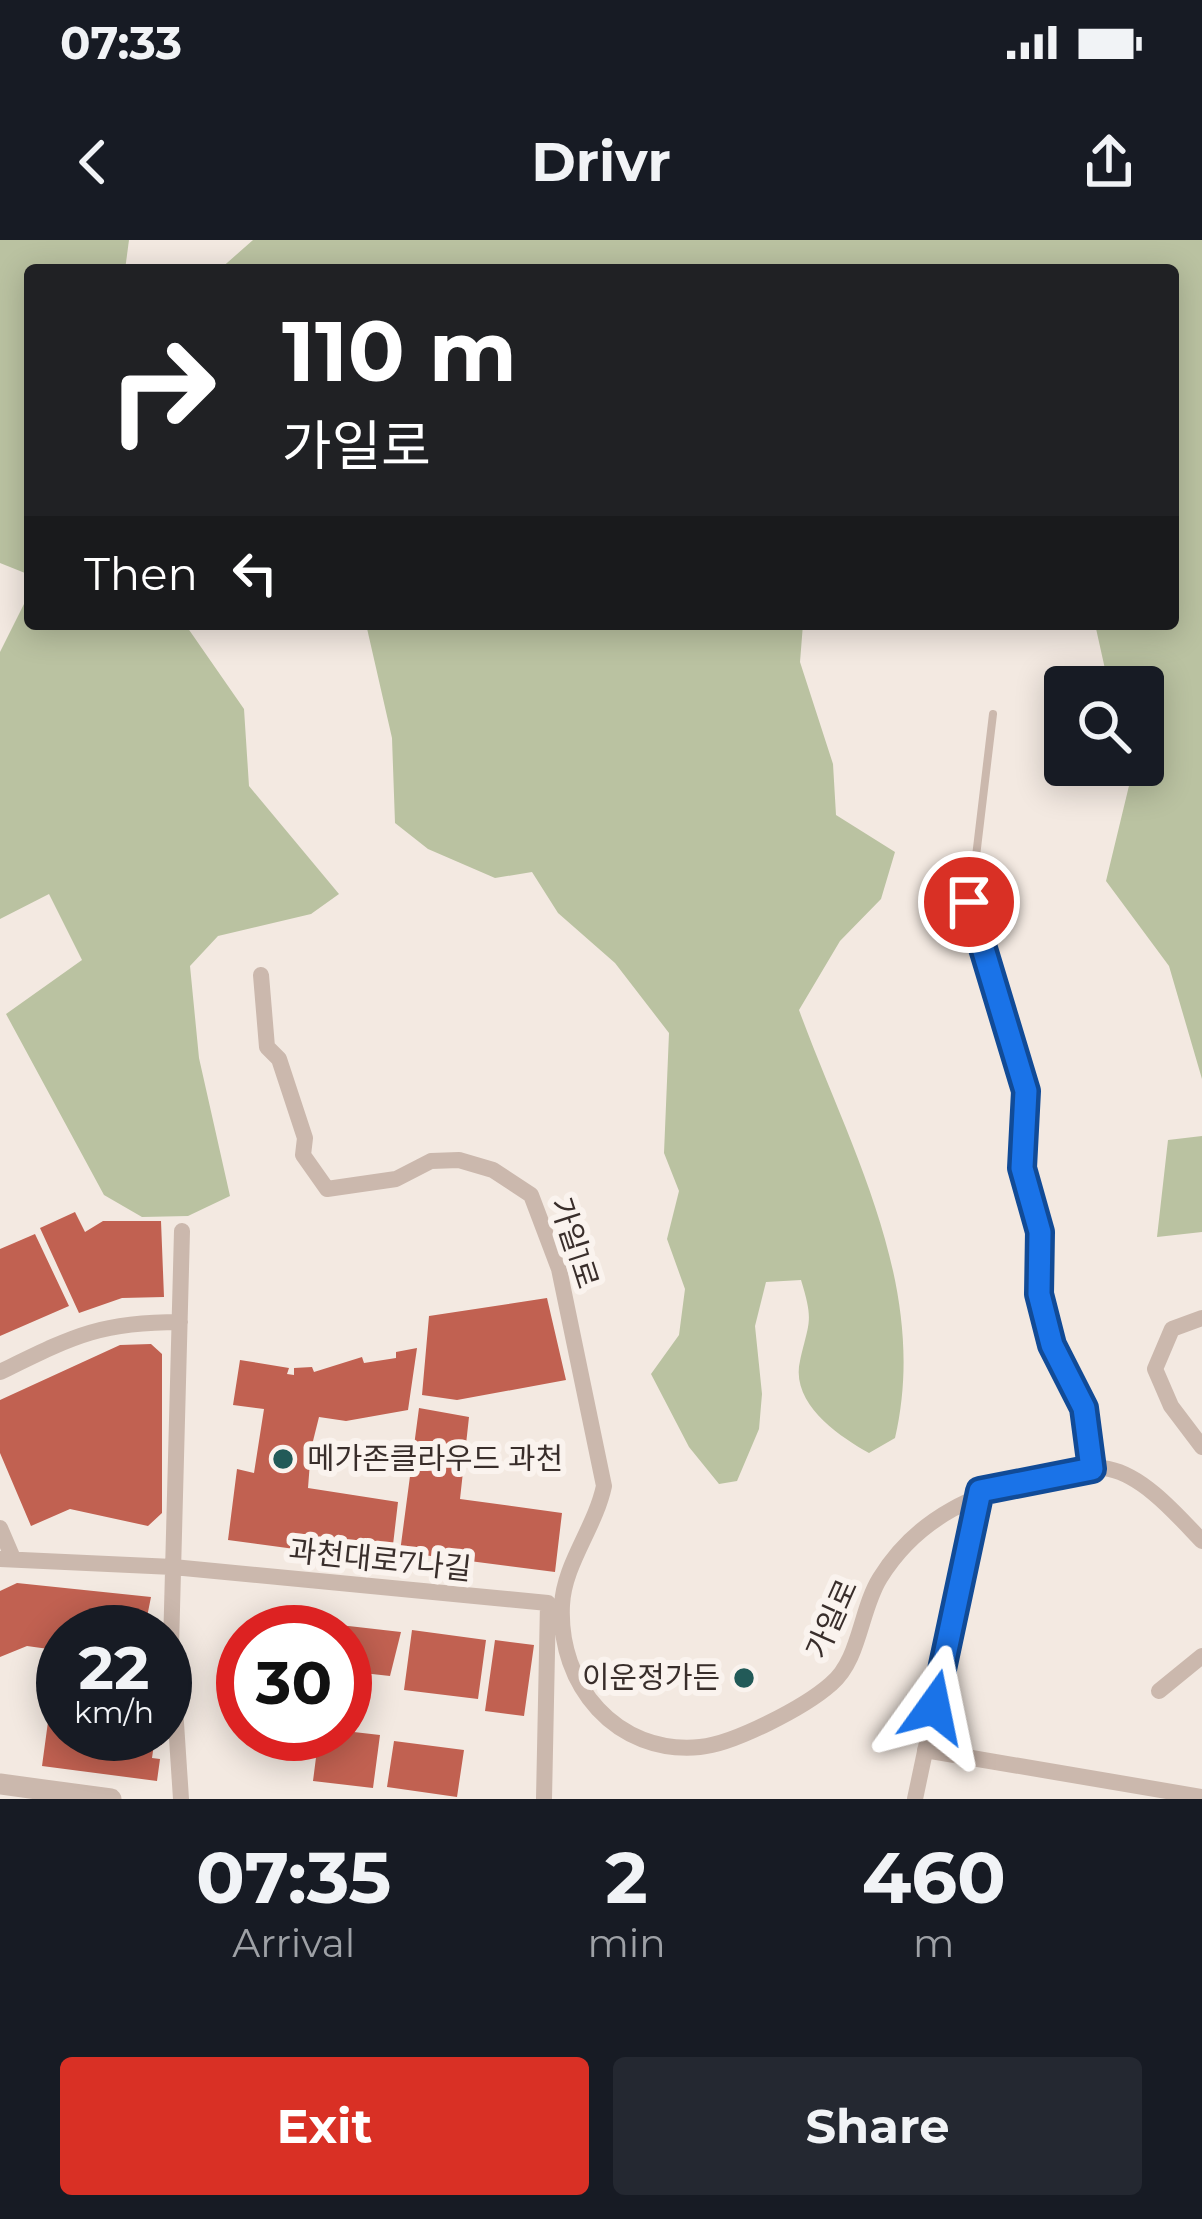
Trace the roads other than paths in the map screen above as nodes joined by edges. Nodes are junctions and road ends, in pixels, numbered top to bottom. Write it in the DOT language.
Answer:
graph roads {
  1 [pos="993,714"];
  2 [pos="260,975"];
  3 [pos="182,1231"];
  4 [pos="1202,1318"];
  5 [pos="180,1322"];
  6 [pos="0,1372"];
  7 [pos="1202,1447"];
  8 [pos="1092,1469"];
  9 [pos="980,1491"];
  10 [pos="0,1528"];
  11 [pos="1202,1541"];
  12 [pos="6,1558"];
  13 [pos="173,1567"];
  14 [pos="1202,1656"];
  15 [pos="568,1672"];
  16 [pos="1160,1691"];
  17 [pos="926,1750"];
  18 [pos="0,1784"];
  19 [pos="1202,1797"];
  20 [pos="112,1799"];
  21 [pos="181,1799"];
  22 [pos="544,1799"];
  23 [pos="915,1799"];
  1 -- 8 [label="lane"];
  2 -- 15 [label="street, 가일1로"];
  3 -- 5 [label="street"];
  4 -- 7 [label="street"];
  5 -- 6 [label="street"];
  5 -- 13 [label="street"];
  8 -- 9 [label="street, 가일로"];
  8 -- 11 [label="street"];
  9 -- 15 [label="street, 가일로"];
  9 -- 17 [label="street"];
  10 -- 12 [label="street, 과천대로7나길"];
  12 -- 13 [label="street, 과천대로7나길"];
  13 -- 21 [label="street"];
  13 -- 22 [label="street, 과천대로7나길"];
  14 -- 16 [label="street"];
  17 -- 19 [label="street"];
  17 -- 23 [label="street"];
  18 -- 20 [label="street"];
}
